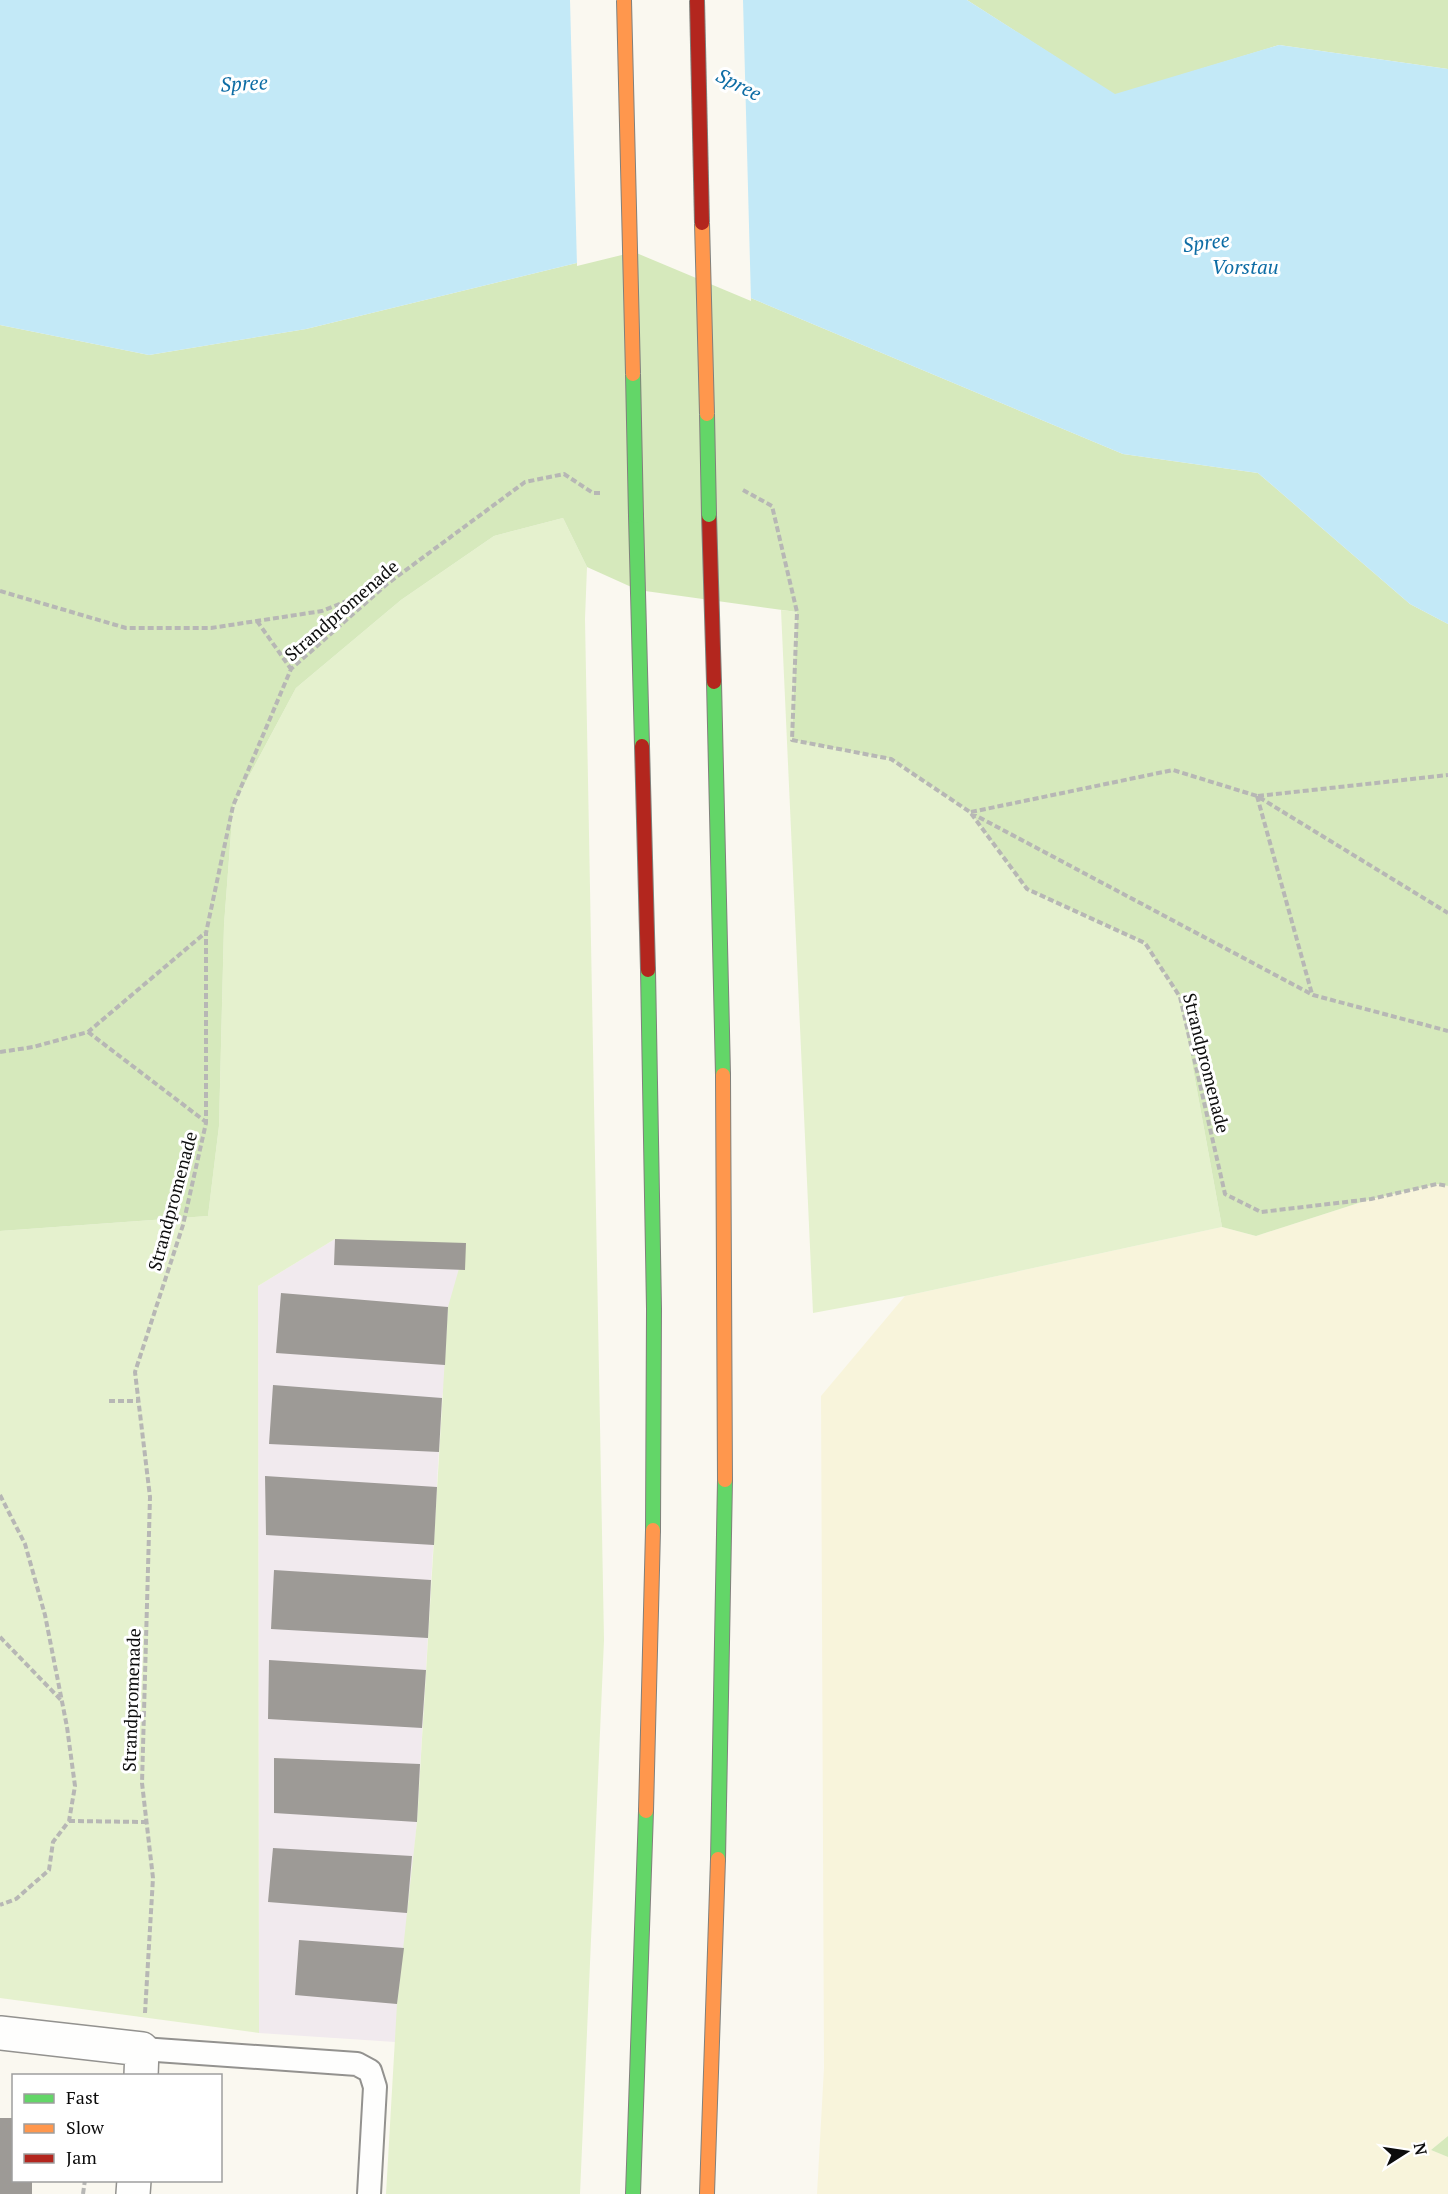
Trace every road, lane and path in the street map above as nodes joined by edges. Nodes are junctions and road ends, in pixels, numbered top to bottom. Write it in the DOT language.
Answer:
graph roads {
  1 [pos="624,0"];
  2 [pos="697,0"];
  3 [pos="525,482"];
  4 [pos="387,584"];
  5 [pos="0,591"];
  6 [pos="797,612"];
  7 [pos="257,621"];
  8 [pos="291,669"];
  9 [pos="1448,775"];
  10 [pos="1257,796"];
  11 [pos="970,812"];
  12 [pos="1448,913"];
  13 [pos="206,933"];
  14 [pos="1312,995"];
  15 [pos="1448,1031"];
  16 [pos="88,1032"];
  17 [pos="0,1052"];
  18 [pos="206,1123"];
  19 [pos="1448,1186"];
  20 [pos="109,1401"];
  21 [pos="139,1401"];
  22 [pos="0,1495"];
  23 [pos="0,1637"];
  24 [pos="63,1702"];
  25 [pos="69,1821"];
  26 [pos="146,1822"];
  27 [pos="0,1905"];
  28 [pos="0,2032"];
  29 [pos="142,2062"];
  30 [pos="369,2194"];
  31 [pos="633,2194"];
  32 [pos="707,2194"];
  1 -- 31 [label="highway, bridge"];
  2 -- 32 [label="highway, bridge"];
  3 -- 4 [label="path, Strandpromenade"];
  4 -- 7 [label="path"];
  4 -- 8 [label="path, Strandpromenade"];
  5 -- 7 [label="path"];
  6 -- 11 [label="path, Strandpromenade"];
  7 -- 8 [label="path"];
  8 -- 13 [label="path, Strandpromenade"];
  9 -- 10 [label="path"];
  10 -- 11 [label="path"];
  10 -- 12 [label="path"];
  10 -- 14 [label="path"];
  11 -- 14 [label="path"];
  11 -- 19 [label="path, Strandpromenade"];
  13 -- 16 [label="path"];
  13 -- 18 [label="path, Strandpromenade"];
  14 -- 15 [label="path"];
  16 -- 17 [label="path"];
  16 -- 18 [label="path"];
  18 -- 21 [label="path, Strandpromenade"];
  20 -- 21 [label="path"];
  21 -- 26 [label="path, Strandpromenade"];
  22 -- 24 [label="path"];
  23 -- 24 [label="path"];
  24 -- 25 [label="path"];
  25 -- 26 [label="path"];
  25 -- 27 [label="path"];
  26 -- 29 [label="path, Strandpromenade"];
  28 -- 29 [label="street"];
  29 -- 30 [label="lane"];
}
